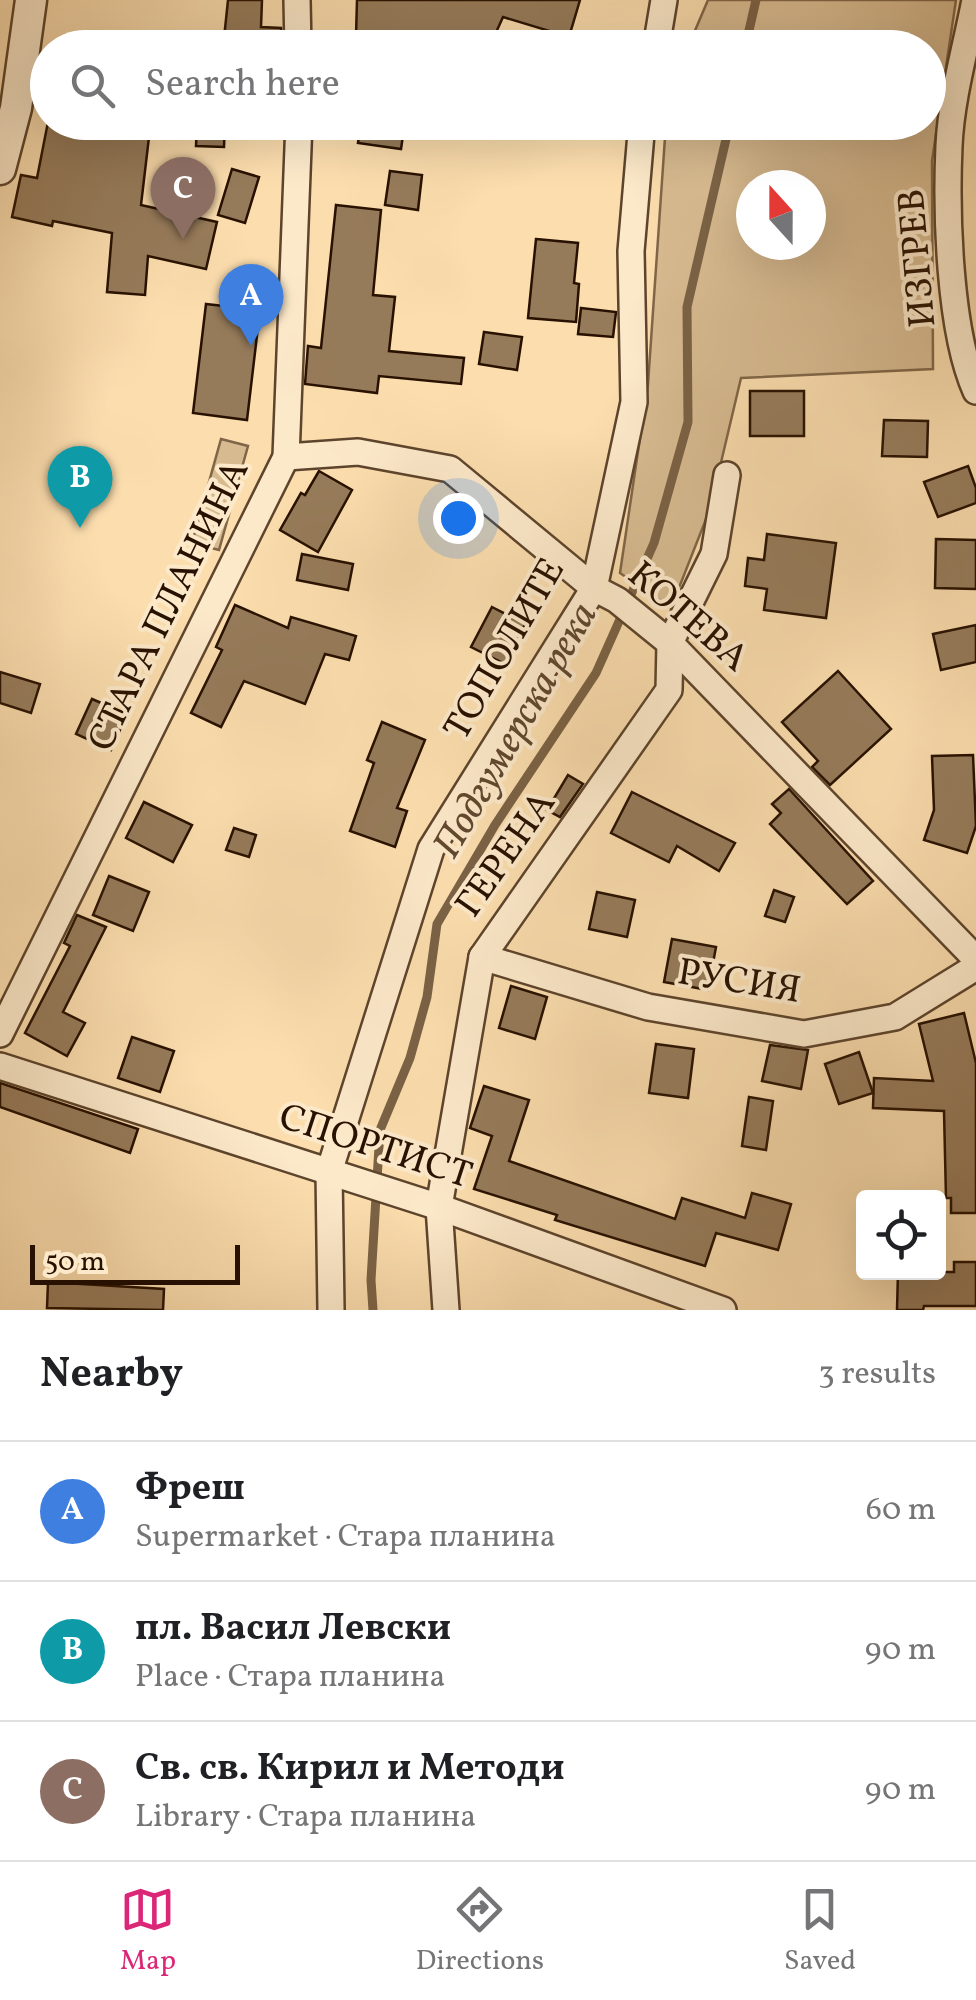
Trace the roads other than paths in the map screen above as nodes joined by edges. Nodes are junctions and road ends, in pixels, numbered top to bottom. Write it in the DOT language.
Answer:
graph roads {
  1 [pos="32,0"];
  2 [pos="297,0"];
  3 [pos="664,0"];
  4 [pos="974,0"];
  5 [pos="298,30"];
  6 [pos="659,30"];
  7 [pos="298,140"];
  8 [pos="640,140"];
  9 [pos="949,143"];
  10 [pos="976,149"];
  11 [pos="0,169"];
  12 [pos="976,391"];
  13 [pos="286,457"];
  14 [pos="726,474"];
  15 [pos="605,594"];
  16 [pos="662,636"];
  17 [pos="482,957"];
  18 [pos="976,959"];
  19 [pos="976,967"];
  20 [pos="0,1034"];
  21 [pos="0,1066"];
  22 [pos="330,1172"];
  23 [pos="438,1207"];
  24 [pos="332,1310"];
  25 [pos="446,1310"];
  26 [pos="723,1310"];
  1 -- 11 [label="street"];
  2 -- 5 [label="street"];
  3 -- 6 [label="street"];
  4 -- 9 [label="street, ИЗГРЕВ"];
  7 -- 13 [label="street, СТАРА ПЛАНИНА"];
  8 -- 15 [label="street, ТОПОЛИТЕ"];
  9 -- 10 [label="street"];
  9 -- 12 [label="street, ИЗГРЕВ"];
  13 -- 15 [label="street, КОТЕВА"];
  13 -- 20 [label="street, СТАРА ПЛАНИНА"];
  14 -- 16 [label="street, ГЕРЕНА"];
  15 -- 16 [label="street, КОТЕВА"];
  15 -- 22 [label="street, ТОПОЛИТЕ"];
  16 -- 17 [label="street, ГЕРЕНА"];
  16 -- 18 [label="street, КОТЕВА"];
  17 -- 19 [label="street, РУСИЯ"];
  17 -- 23 [label="street, ГЕРЕНА"];
  21 -- 22 [label="street, СПОРТИСТ"];
  22 -- 23 [label="street, СПОРТИСТ"];
  22 -- 24 [label="street, ТОПОЛИТЕ"];
  23 -- 25 [label="street, ГЕРЕНА"];
  23 -- 26 [label="street, СПОРТИСТ"];
}
